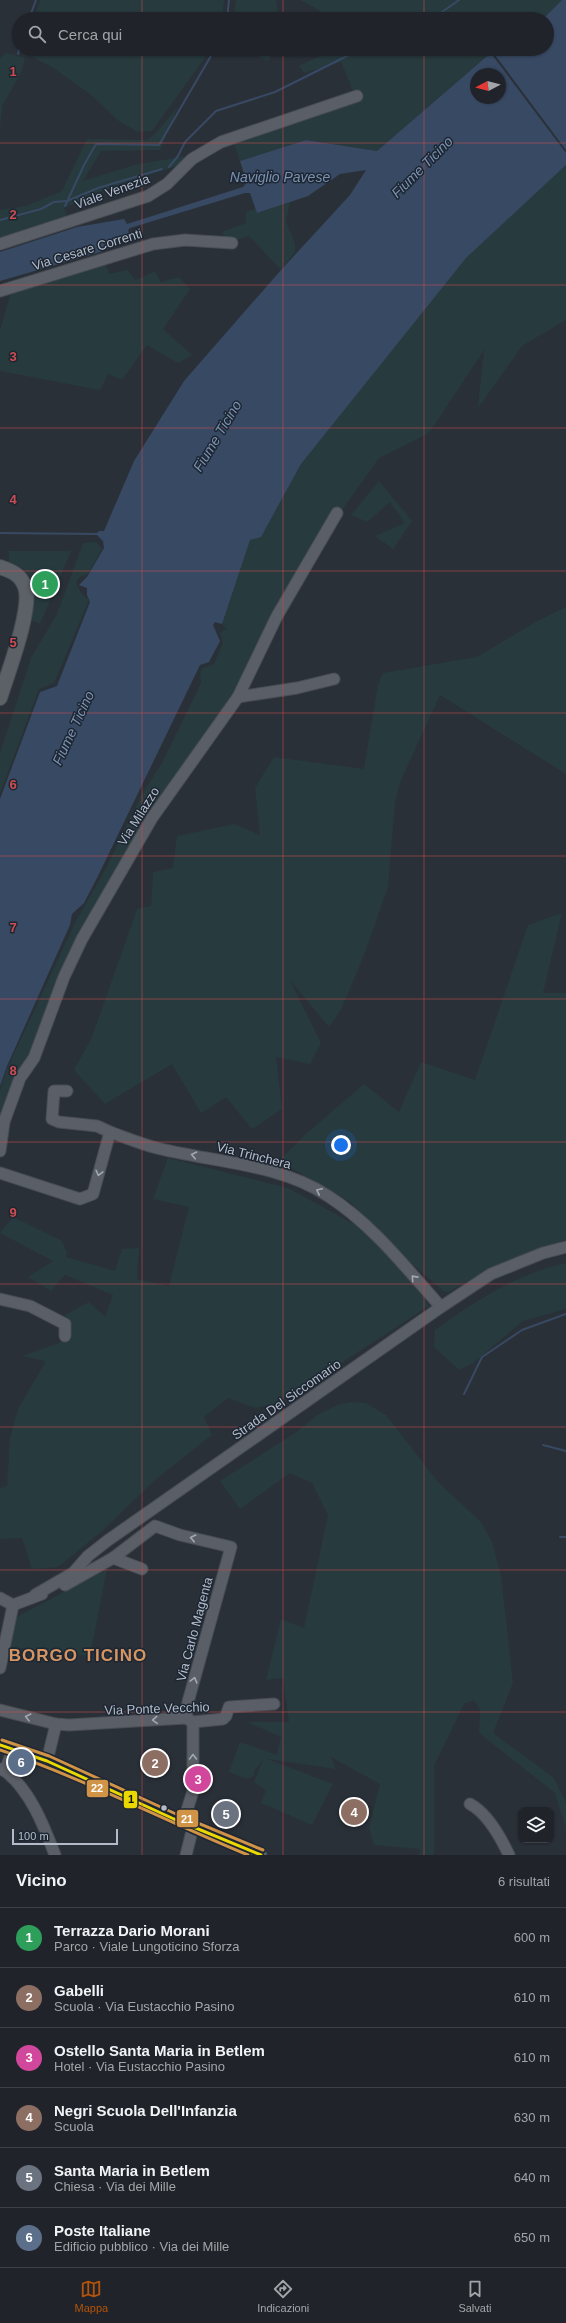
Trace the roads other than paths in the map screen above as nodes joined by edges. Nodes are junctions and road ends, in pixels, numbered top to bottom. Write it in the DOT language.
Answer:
graph roads {
  1 [pos="357,96"];
  2 [pos="232,243"];
  3 [pos="0,244"];
  4 [pos="0,291"];
  5 [pos="337,513"];
  6 [pos="0,567"];
  7 [pos="334,679"];
  8 [pos="238,697"];
  9 [pos="0,698"];
  10 [pos="67,1091"];
  11 [pos="110,1132"];
  12 [pos="0,1151"];
  13 [pos="0,1173"];
  14 [pos="566,1247"];
  15 [pos="0,1299"];
  16 [pos="440,1307"];
  17 [pos="65,1336"];
  18 [pos="113,1558"];
  19 [pos="142,1569"];
  20 [pos="36,1596"];
  21 [pos="0,1598"];
  22 [pos="13,1605"];
  23 [pos="0,1668"];
  24 [pos="274,1704"];
  25 [pos="0,1710"];
  26 [pos="190,1720"];
  27 [pos="56,1724"];
  28 [pos="0,1744"];
  29 [pos="13,1750"];
  30 [pos="48,1761"];
  31 [pos="2,1770"];
  32 [pos="470,1804"];
  33 [pos="188,1825"];
  34 [pos="55,1855"];
  35 [pos="186,1855"];
  36 [pos="261,1855"];
  37 [pos="509,1855"];
  1 -- 3 [label="street, Viale Venezia"];
  2 -- 4 [label="street, Via Cesare Correnti"];
  5 -- 8 [label="street, Via Milazzo"];
  6 -- 9 [label="main road"];
  7 -- 8 [label="street"];
  8 -- 12 [label="street, Via Milazzo"];
  10 -- 11 [label="street, Via Trinchera"];
  11 -- 13 [label="street, one-way"];
  16 -- 11 [label="street, Via Trinchera, one-way"];
  14 -- 16 [label="street, Strada Del Siccomario"];
  15 -- 17 [label="street"];
  16 -- 20 [label="street, Strada Del Siccomario"];
  18 -- 19 [label="street"];
  18 -- 20 [label="street"];
  26 -- 18 [label="street, Via Carlo Magenta, one-way"];
  20 -- 22 [label="street"];
  21 -- 22 [label="street"];
  22 -- 23 [label="street"];
  24 -- 26 [label="street, Via Ponte Vecchio"];
  27 -- 25 [label="street, Via Ponte Vecchio, one-way"];
  26 -- 27 [label="street, Via Ponte Vecchio, one-way"];
  33 -- 26 [label="street, Via Carlo Magenta, one-way"];
  27 -- 30 [label="street"];
  28 -- 29 [label="street"];
  29 -- 30 [label="street"];
  29 -- 31 [label="street"];
  30 -- 33 [label="street"];
  31 -- 34 [label="street"];
  32 -- 37 [label="street"];
  33 -- 35 [label="street, Via Carlo Magenta"];
  33 -- 36 [label="street"];
}
